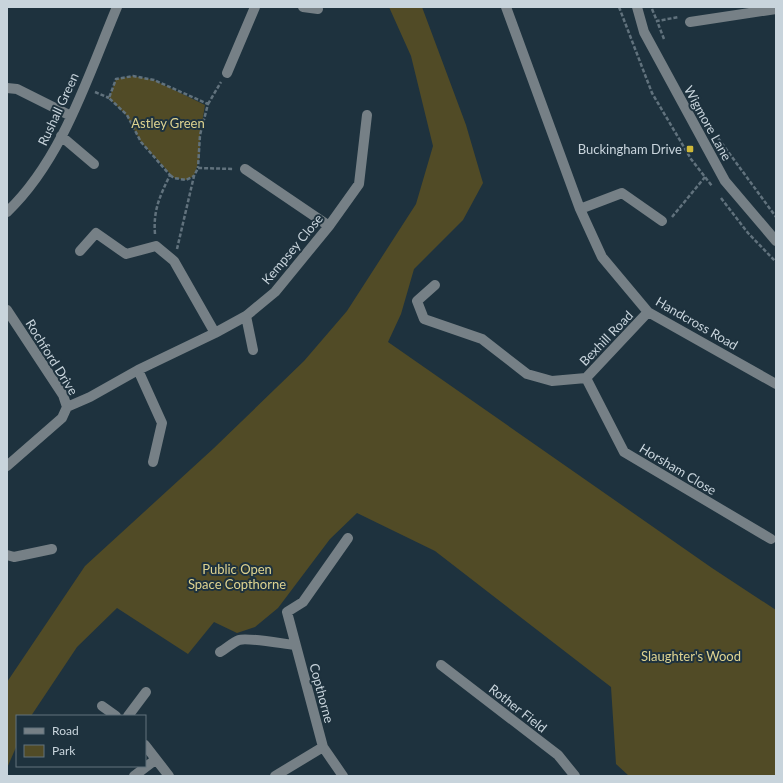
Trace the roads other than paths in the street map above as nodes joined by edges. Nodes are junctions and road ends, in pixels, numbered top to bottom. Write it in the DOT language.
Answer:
graph roads {
  1 [pos="116,7"];
  2 [pos="255,7"];
  3 [pos="303,7"];
  4 [pos="506,7"];
  5 [pos="637,7"];
  6 [pos="318,9"];
  7 [pos="776,9"];
  8 [pos="733,11"];
  9 [pos="690,22"];
  10 [pos="227,73"];
  11 [pos="7,88"];
  12 [pos="367,115"];
  13 [pos="71,116"];
  14 [pos="61,136"];
  15 [pos="94,164"];
  16 [pos="245,169"];
  17 [pos="580,209"];
  18 [pos="7,212"];
  19 [pos="662,221"];
  20 [pos="329,226"];
  21 [pos="776,241"];
  22 [pos="80,251"];
  23 [pos="435,286"];
  24 [pos="7,310"];
  25 [pos="648,312"];
  26 [pos="246,316"];
  27 [pos="215,333"];
  28 [pos="253,350"];
  29 [pos="138,370"];
  30 [pos="586,378"];
  31 [pos="776,384"];
  32 [pos="67,407"];
  33 [pos="153,462"];
  34 [pos="7,466"];
  35 [pos="348,538"];
  36 [pos="770,539"];
  37 [pos="52,549"];
  38 [pos="7,555"];
  39 [pos="296,645"];
  40 [pos="220,652"];
  41 [pos="441,665"];
  42 [pos="146,692"];
  43 [pos="102,706"];
  44 [pos="115,715"];
  45 [pos="129,715"];
  46 [pos="146,746"];
  47 [pos="324,747"];
  48 [pos="155,760"];
  49 [pos="146,767"];
  50 [pos="146,767"];
  51 [pos="134,776"];
  52 [pos="169,776"];
  53 [pos="275,776"];
  54 [pos="343,776"];
  55 [pos="576,776"];
  1 -- 13 [label="street, Rushall Green"];
  2 -- 10 [label="street"];
  3 -- 6 [label="street"];
  4 -- 17 [label="street, Handcross Road"];
  5 -- 21 [label="street, Wigmore Lane"];
  7 -- 8 [label="street"];
  8 -- 9 [label="street"];
  11 -- 13 [label="street"];
  12 -- 20 [label="street, Kempsey Close"];
  13 -- 14 [label="street, Rushall Green"];
  14 -- 15 [label="street"];
  14 -- 18 [label="street, Rushall Green"];
  16 -- 20 [label="street"];
  17 -- 19 [label="street"];
  17 -- 25 [label="street, Handcross Road"];
  20 -- 26 [label="street, Kempsey Close"];
  22 -- 27 [label="street"];
  23 -- 30 [label="street, Bexhill Road"];
  24 -- 32 [label="street, Rochford Drive"];
  25 -- 30 [label="street, Bexhill Road"];
  25 -- 31 [label="street, Handcross Road"];
  26 -- 27 [label="street, Kempsey Close"];
  26 -- 28 [label="street"];
  27 -- 29 [label="street, Kempsey Close"];
  29 -- 32 [label="street, Kempsey Close"];
  29 -- 33 [label="street"];
  30 -- 36 [label="street, Horsham Close"];
  32 -- 34 [label="street, Rochford Drive"];
  35 -- 39 [label="street, Copthorne"];
  37 -- 38 [label="street"];
  39 -- 40 [label="street"];
  39 -- 47 [label="street, Copthorne"];
  41 -- 55 [label="street, Rother Field"];
  42 -- 45 [label="street"];
  43 -- 44 [label="street"];
  46 -- 48 [label="street"];
  47 -- 53 [label="street"];
  47 -- 54 [label="street, Copthorne"];
  48 -- 49 [label="street"];
  48 -- 52 [label="street"];
  50 -- 51 [label="street"];
}
